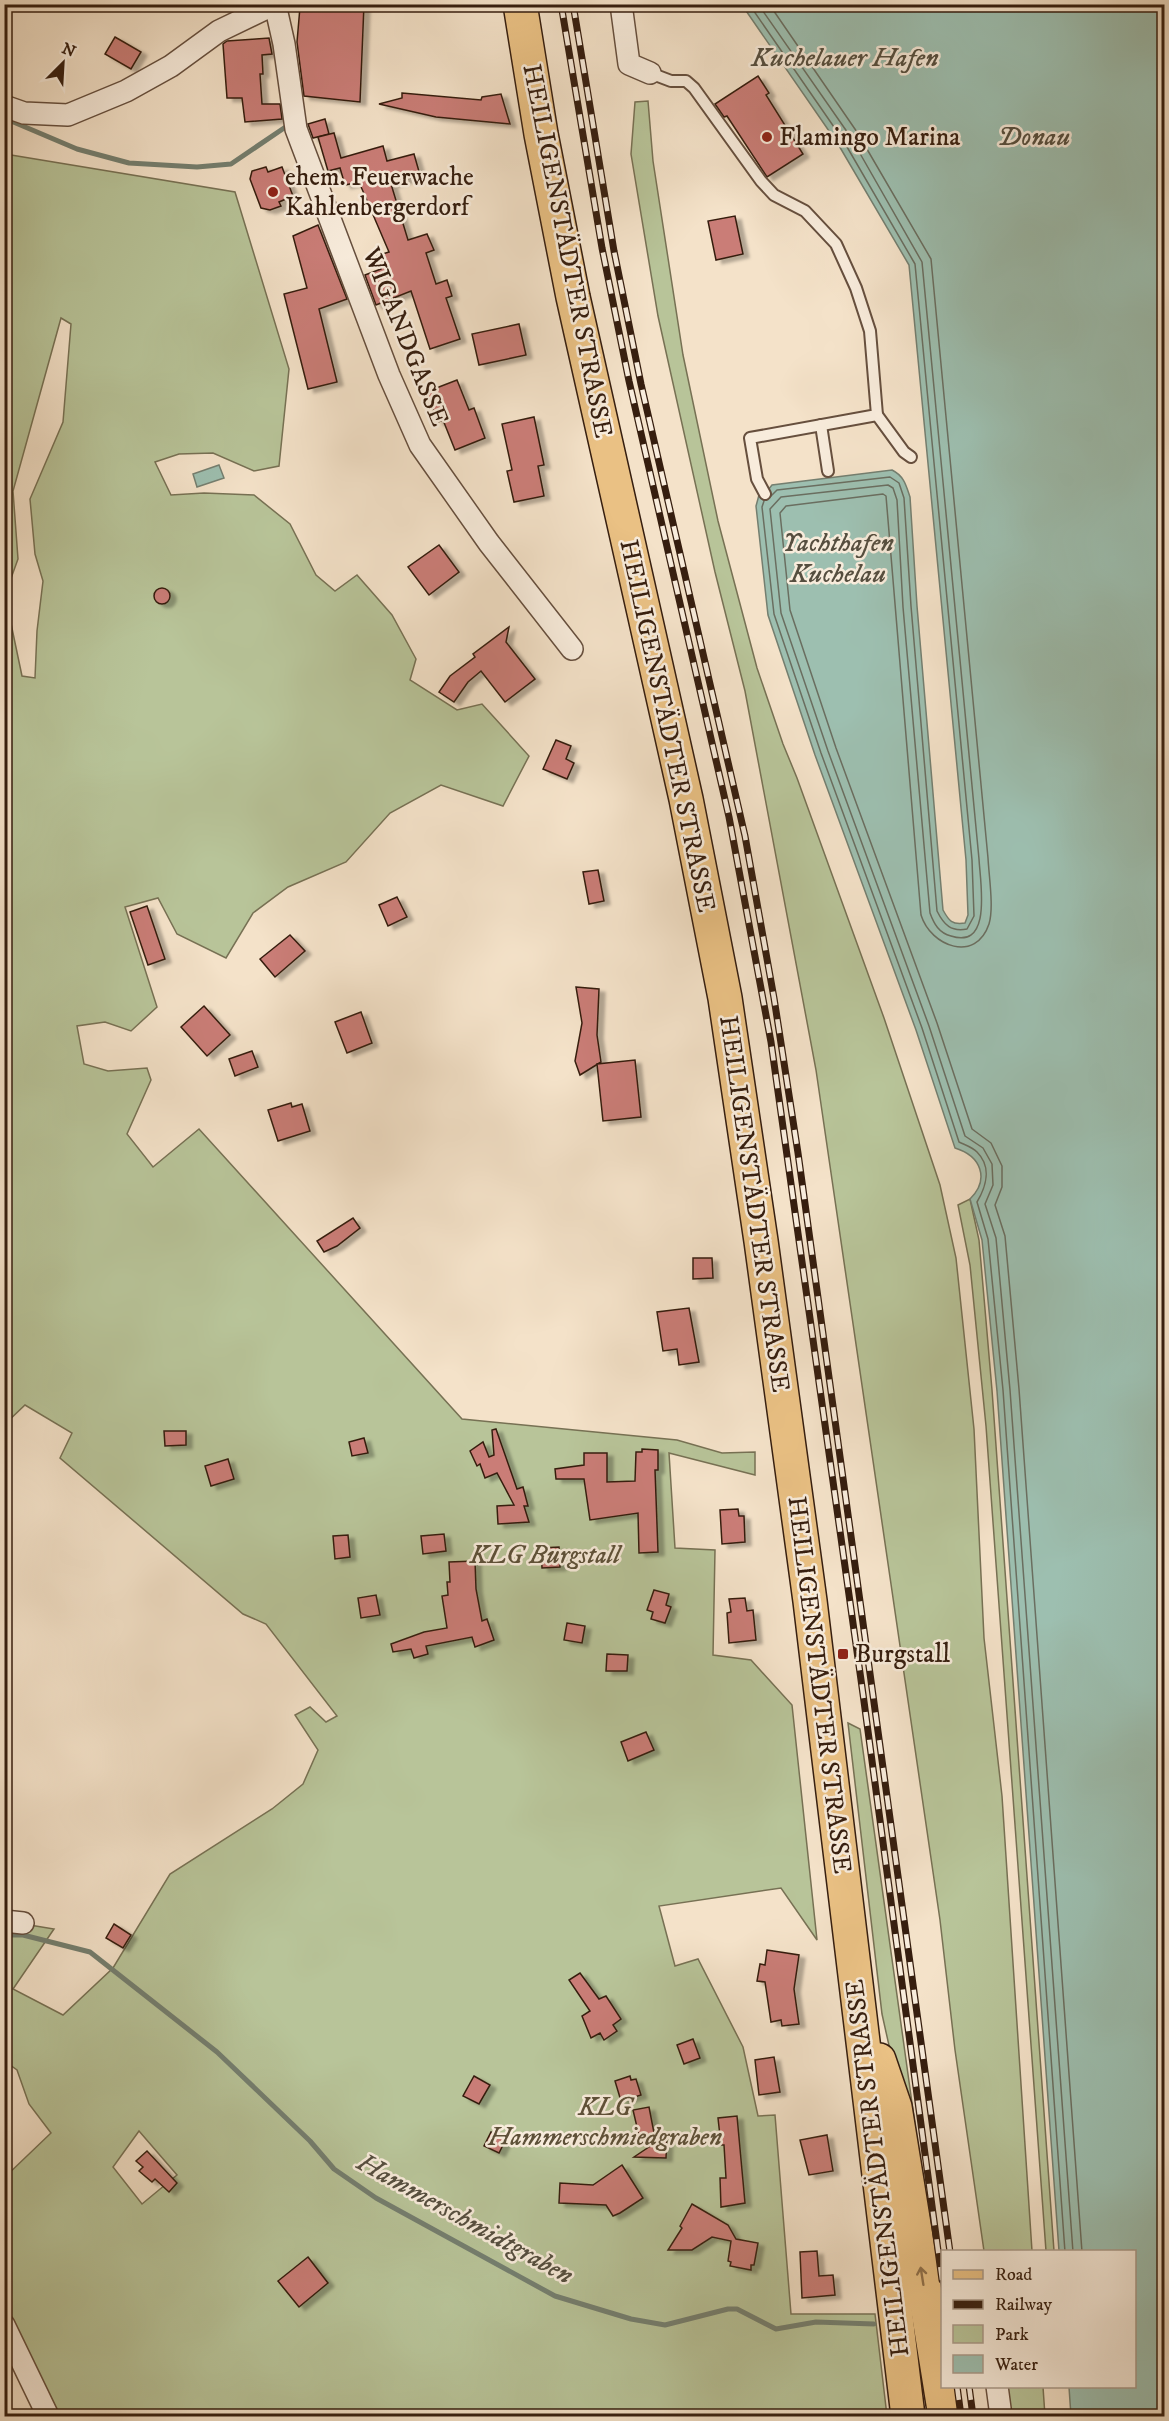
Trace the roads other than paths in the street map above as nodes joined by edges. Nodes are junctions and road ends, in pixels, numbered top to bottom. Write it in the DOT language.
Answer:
graph roads {
  1 [pos="275,4"];
  2 [pos="520,4"];
  3 [pos="621,4"];
  4 [pos="650,72"];
  5 [pos="4,106"];
  6 [pos="877,415"];
  7 [pos="821,425"];
  8 [pos="911,457"];
  9 [pos="828,471"];
  10 [pos="765,494"];
  11 [pos="572,649"];
  12 [pos="857,1992"];
  13 [pos="4,2325"];
  14 [pos="997,2388"];
  15 [pos="48,2416"];
  16 [pos="908,2416"];
  17 [pos="945,2416"];
  18 [pos="1001,2416"];
  1 -- 5 [label="street"];
  1 -- 11 [label="street, WIGANDGASSE"];
  2 -- 12 [label="main road, HEILIGENSTÄDTER STRASSE"];
  3 -- 4 [label="street"];
  4 -- 6 [label="lane"];
  6 -- 7 [label="lane"];
  6 -- 8 [label="lane"];
  7 -- 9 [label="lane"];
  7 -- 10 [label="lane"];
  12 -- 16 [label="main road, HEILIGENSTÄDTER STRASSE"];
  17 -- 12 [label="main road, one-way"];
  13 -- 15 [label="street"];
  14 -- 18 [label="street"];
}
